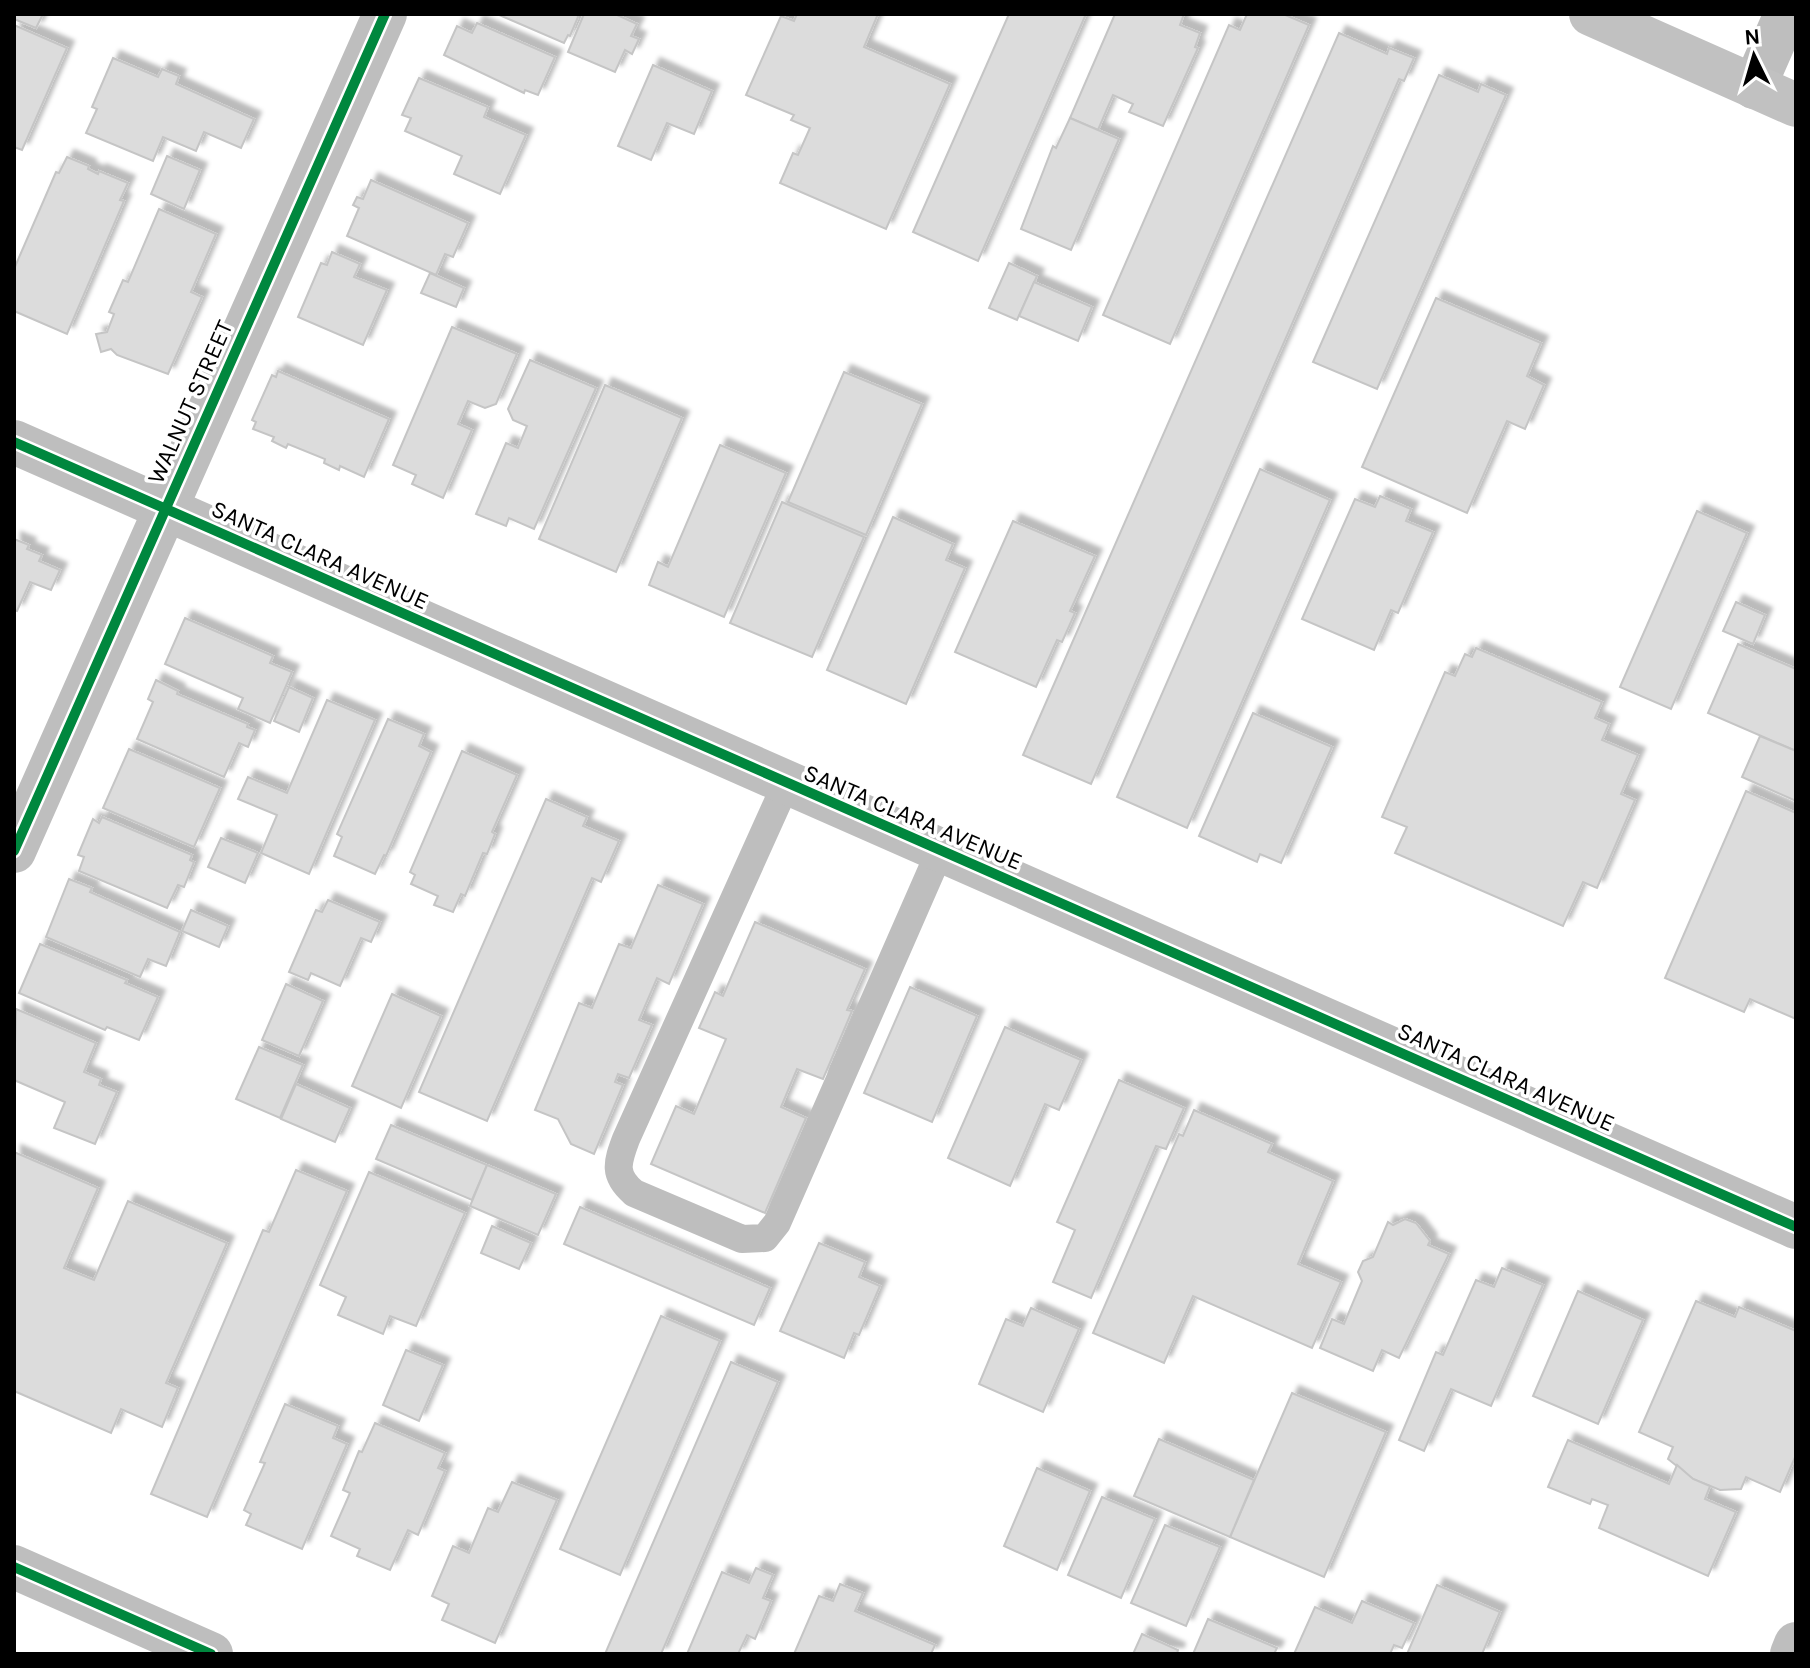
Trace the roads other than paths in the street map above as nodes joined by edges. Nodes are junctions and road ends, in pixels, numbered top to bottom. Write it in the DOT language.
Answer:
graph roads {
  1 [pos="385,14"];
  2 [pos="1591,14"];
  3 [pos="1786,14"];
  4 [pos="1754,87"];
  5 [pos="1796,105"];
  6 [pos="14,442"];
  7 [pos="164,508"];
  8 [pos="786,784"];
  9 [pos="14,851"];
  10 [pos="940,851"];
  11 [pos="1796,1227"];
  12 [pos="14,1567"];
  13 [pos="1796,1644"];
  14 [pos="211,1654"];
  15 [pos="1792,1654"];
  1 -- 7 [label="street, WALNUT STREET"];
  2 -- 4 [label="main road"];
  3 -- 4 [label="street"];
  4 -- 5 [label="main road"];
  6 -- 7 [label="street, SANTA CLARA AVENUE"];
  7 -- 8 [label="street, SANTA CLARA AVENUE"];
  7 -- 9 [label="street, WALNUT STREET"];
  8 -- 10 [label="street, SANTA CLARA AVENUE"];
  8 -- 10 [label="lane"];
  10 -- 11 [label="street, SANTA CLARA AVENUE"];
  12 -- 14 [label="street"];
  13 -- 15 [label="street"];
}
